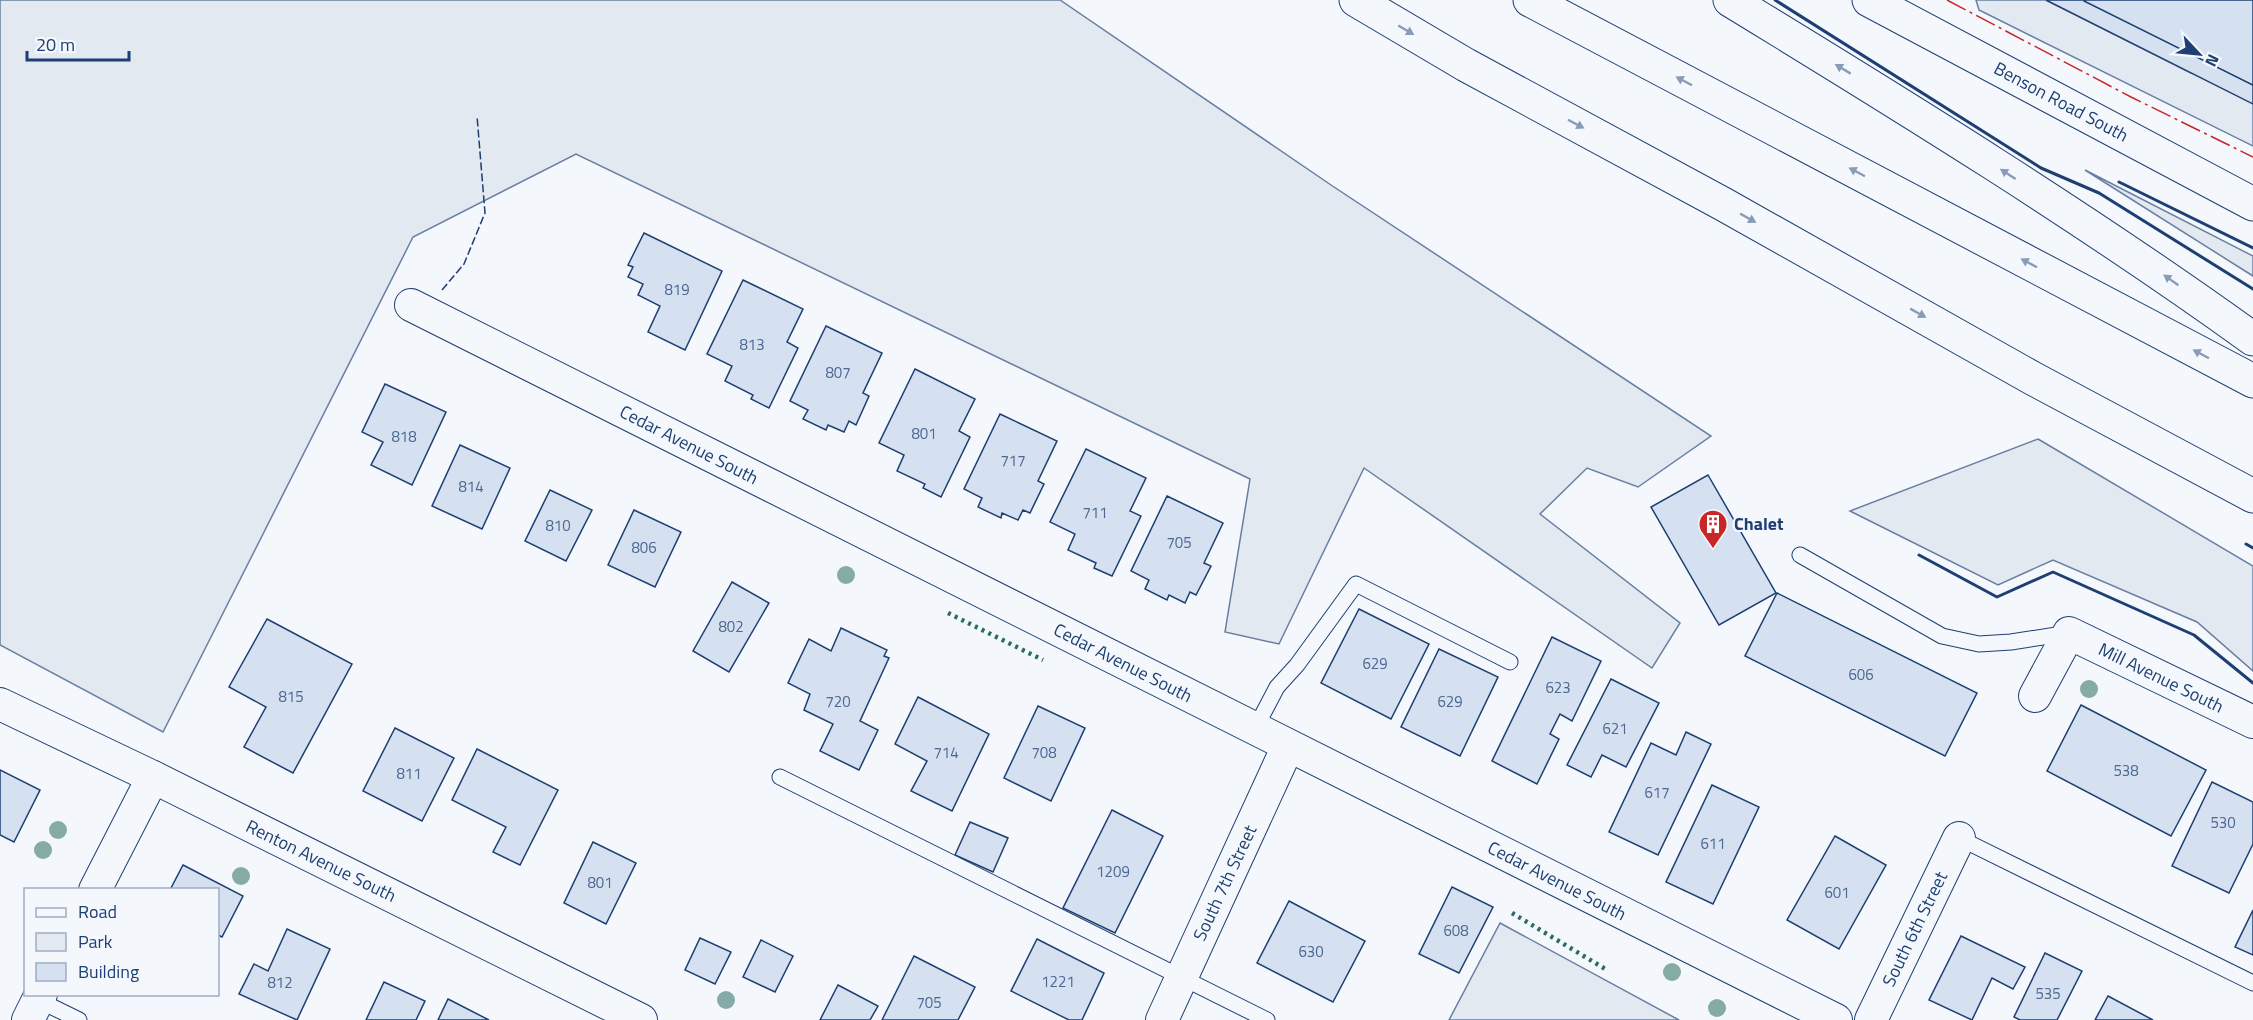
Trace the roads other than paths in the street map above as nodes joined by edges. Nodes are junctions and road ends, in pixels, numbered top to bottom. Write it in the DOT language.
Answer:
graph roads {
  1 [pos="1356,0"];
  2 [pos="1530,0"];
  3 [pos="1730,0"];
  4 [pos="1869,0"];
  5 [pos="2253,204"];
  6 [pos="411,305"];
  7 [pos="2253,339"];
  8 [pos="2253,381"];
  9 [pos="2253,496"];
  10 [pos="1800,555"];
  11 [pos="2069,633"];
  12 [pos="1510,662"];
  13 [pos="2036,696"];
  14 [pos="0,704"];
  15 [pos="2253,722"];
  16 [pos="1255,729"];
  17 [pos="1288,746"];
  18 [pos="153,777"];
  19 [pos="780,777"];
  20 [pos="1959,838"];
  21 [pos="96,888"];
  22 [pos="1182,977"];
  23 [pos="2253,983"];
  24 [pos="36,1005"];
  25 [pos="79,1020"];
  26 [pos="640,1020"];
  27 [pos="1162,1020"];
  28 [pos="1267,1020"];
  29 [pos="1836,1020"];
  30 [pos="1871,1020"];
  1 -- 9 [label="main road, one-way"];
  8 -- 2 [label="main road, one-way"];
  7 -- 3 [label="main road, one-way"];
  4 -- 5 [label="main road, Benson Road South"];
  6 -- 16 [label="street, Cedar Avenue South"];
  10 -- 11 [label="lane"];
  11 -- 13 [label="street"];
  11 -- 15 [label="street, Mill Avenue South"];
  12 -- 16 [label="lane"];
  14 -- 18 [label="street, Renton Avenue South"];
  16 -- 17 [label="street, Cedar Avenue South"];
  17 -- 22 [label="street, South 7th Street"];
  17 -- 29 [label="street, Cedar Avenue South"];
  18 -- 21 [label="street"];
  18 -- 26 [label="street, Renton Avenue South"];
  19 -- 22 [label="lane"];
  20 -- 23 [label="lane"];
  20 -- 30 [label="street, South 6th Street"];
  22 -- 27 [label="street, South 7th Street"];
  22 -- 28 [label="lane"];
  24 -- 25 [label="lane"];
}
